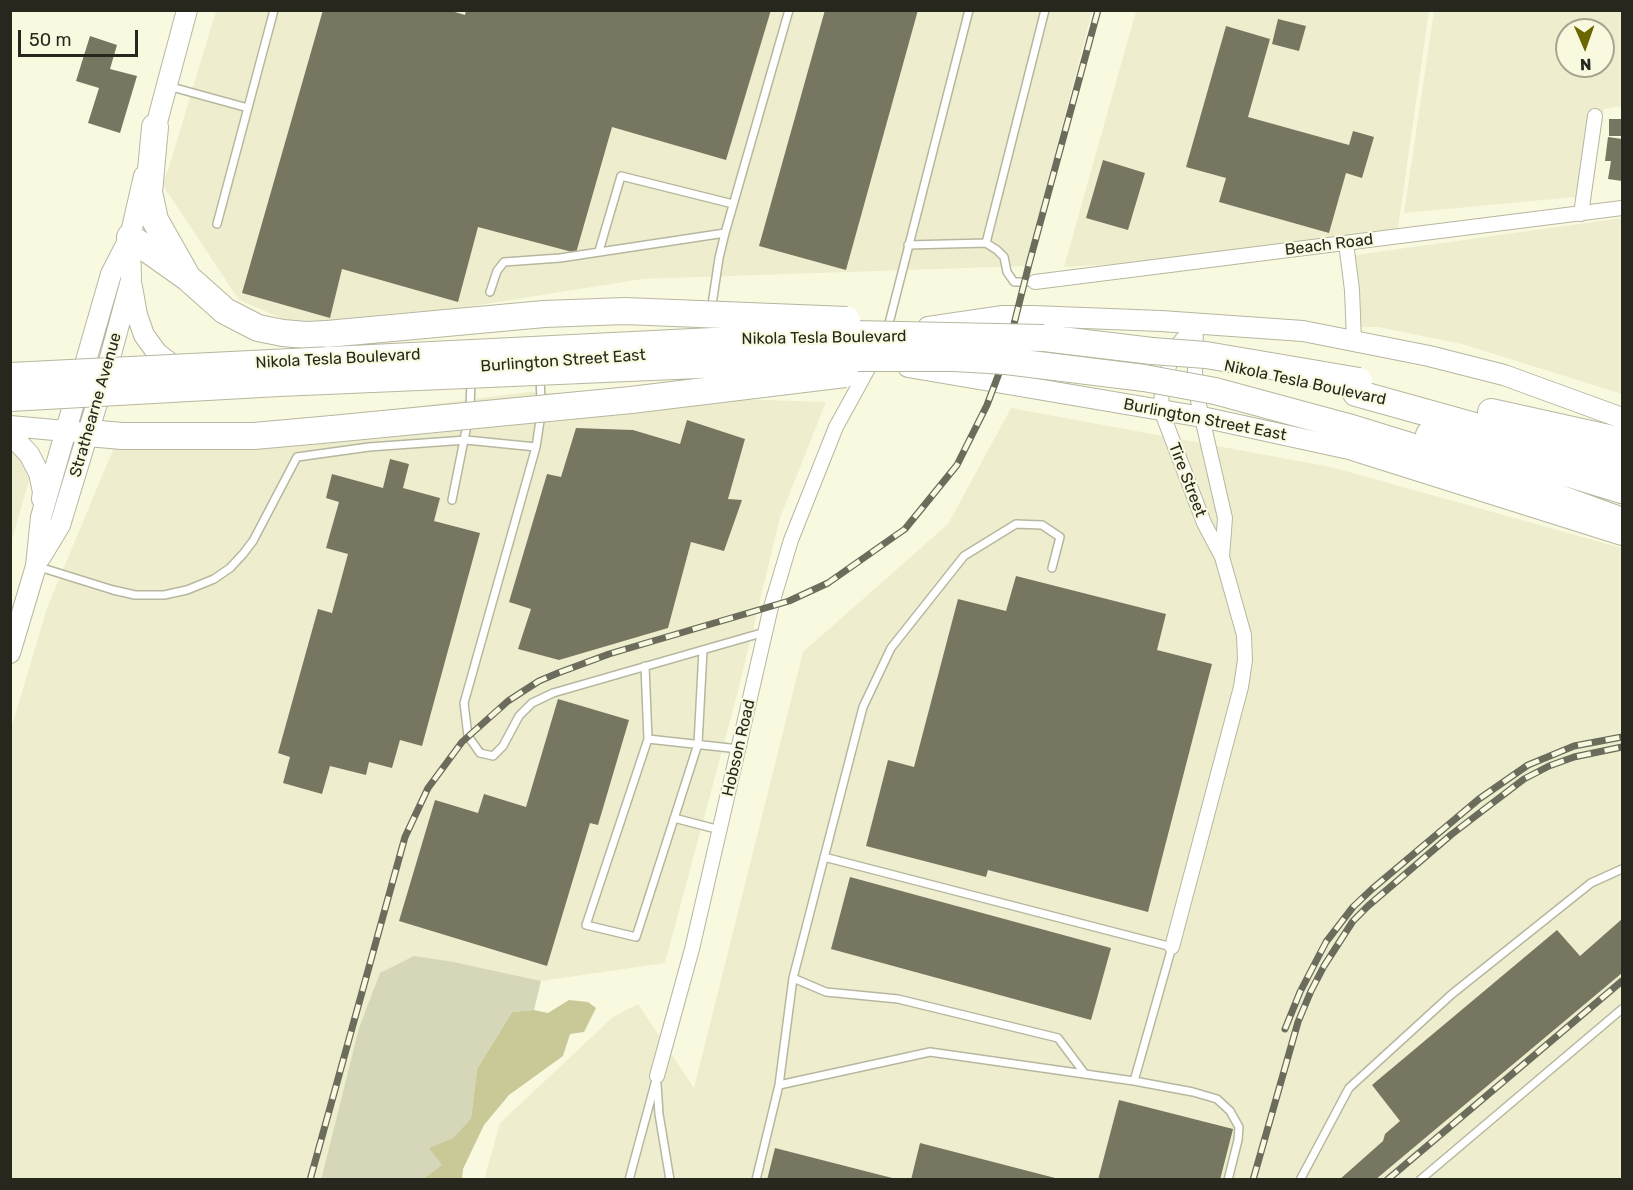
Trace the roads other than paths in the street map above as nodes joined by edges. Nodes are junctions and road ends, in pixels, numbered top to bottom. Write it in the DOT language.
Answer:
graph roads {
  1 [pos="187,10"];
  2 [pos="274,10"];
  3 [pos="789,10"];
  4 [pos="969,10"];
  5 [pos="1045,10"];
  6 [pos="166,86"];
  7 [pos="248,108"];
  8 [pos="1595,116"];
  9 [pos="155,127"];
  10 [pos="733,204"];
  11 [pos="1623,208"];
  12 [pos="1581,214"];
  13 [pos="217,224"];
  14 [pos="725,233"];
  15 [pos="130,237"];
  16 [pos="986,243"];
  17 [pos="1346,243"];
  18 [pos="908,245"];
  19 [pos="599,251"];
  20 [pos="188,279"];
  21 [pos="131,280"];
  22 [pos="1035,282"];
  23 [pos="490,292"];
  24 [pos="1196,323"];
  25 [pos="886,332"];
  26 [pos="1044,338"];
  27 [pos="1354,340"];
  28 [pos="778,347"];
  29 [pos="705,352"];
  30 [pos="872,361"];
  31 [pos="539,363"];
  32 [pos="471,367"];
  33 [pos="1071,370"];
  34 [pos="218,375"];
  35 [pos="10,376"];
  36 [pos="347,376"];
  37 [pos="104,380"];
  38 [pos="80,381"];
  39 [pos="10,386"];
  40 [pos="10,398"];
  41 [pos="97,404"];
  42 [pos="1354,404"];
  43 [pos="73,406"];
  44 [pos="10,410"];
  45 [pos="1161,410"];
  46 [pos="1202,417"];
  47 [pos="1623,418"];
  48 [pos="10,426"];
  49 [pos="77,432"];
  50 [pos="10,434"];
  51 [pos="466,440"];
  52 [pos="1623,441"];
  53 [pos="536,447"];
  54 [pos="1623,467"];
  55 [pos="1623,490"];
  56 [pos="452,500"];
  57 [pos="41,517"];
  58 [pos="1623,521"];
  59 [pos="1623,535"];
  60 [pos="1222,557"];
  61 [pos="36,566"];
  62 [pos="1052,568"];
  63 [pos="765,632"];
  64 [pos="704,650"];
  65 [pos="10,653"];
  66 [pos="645,666"];
  67 [pos="648,739"];
  68 [pos="698,744"];
  69 [pos="739,749"];
  70 [pos="674,818"];
  71 [pos="720,830"];
  72 [pos="824,857"];
  73 [pos="1623,869"];
  74 [pos="1172,947"];
  75 [pos="793,978"];
  76 [pos="1623,1009"];
  77 [pos="1085,1074"];
  78 [pos="657,1076"];
  79 [pos="1134,1081"];
  80 [pos="778,1085"];
  81 [pos="629,1179"];
  82 [pos="670,1179"];
  83 [pos="756,1179"];
  84 [pos="1228,1179"];
  85 [pos="1300,1179"];
  86 [pos="1420,1179"];
  1 -- 6 [label="main road, Strathearne Avenue"];
  2 -- 7 [label="lane"];
  3 -- 10 [label="lane"];
  4 -- 18 [label="lane"];
  5 -- 16 [label="lane"];
  6 -- 7 [label="lane"];
  6 -- 9 [label="main road, Strathearne Avenue"];
  7 -- 13 [label="lane"];
  8 -- 12 [label="street"];
  9 -- 15 [label="main road, Strathearne Avenue"];
  9 -- 20 [label="highway"];
  10 -- 14 [label="lane"];
  10 -- 19 [label="lane"];
  11 -- 12 [label="street, Beach Road"];
  12 -- 17 [label="street, Beach Road"];
  14 -- 19 [label="lane"];
  14 -- 29 [label="lane"];
  15 -- 20 [label="highway"];
  15 -- 21 [label="main road, Strathearne Avenue"];
  15 -- 38 [label="main road, Strathearne Avenue"];
  16 -- 18 [label="lane"];
  16 -- 22 [label="lane"];
  17 -- 22 [label="street, Beach Road"];
  17 -- 27 [label="street"];
  18 -- 25 [label="lane"];
  19 -- 23 [label="lane"];
  20 -- 26 [label="highway, bridge"];
  21 -- 34 [label="main road"];
  21 -- 37 [label="main road, Strathearne Avenue"];
  24 -- 25 [label="main road, Burlington Street East"];
  24 -- 27 [label="main road, Burlington Street East"];
  24 -- 45 [label="street, Tire Street"];
  24 -- 46 [label="street, Tire Street"];
  25 -- 28 [label="main road, Burlington Street East"];
  25 -- 30 [label="street, Hobson Road"];
  26 -- 35 [label="highway, Nikola Tesla Boulevard, bridge"];
  26 -- 42 [label="highway, Nikola Tesla Boulevard, bridge"];
  27 -- 47 [label="main road, Burlington Street East"];
  28 -- 29 [label="main road, Burlington Street East"];
  28 -- 30 [label="main road, Burlington Street East"];
  29 -- 31 [label="main road, Burlington Street East"];
  30 -- 45 [label="main road, Burlington Street East"];
  30 -- 63 [label="street, Hobson Road"];
  31 -- 32 [label="main road, Burlington Street East"];
  31 -- 53 [label="lane"];
  32 -- 36 [label="main road, Burlington Street East"];
  32 -- 51 [label="lane"];
  33 -- 40 [label="highway, Nikola Tesla Boulevard, bridge"];
  33 -- 42 [label="highway, Nikola Tesla Boulevard, bridge"];
  33 -- 49 [label="highway, bridge"];
  34 -- 36 [label="main road, Burlington Street East"];
  34 -- 37 [label="main road, Burlington Street East"];
  36 -- 41 [label="main road, Burlington Street East"];
  37 -- 38 [label="main road, Burlington Street East"];
  37 -- 41 [label="main road, Strathearne Avenue"];
  38 -- 39 [label="main road, Burlington Street East"];
  38 -- 43 [label="main road, Strathearne Avenue"];
  41 -- 43 [label="main road, Burlington Street East"];
  41 -- 49 [label="main road, Strathearne Avenue"];
  42 -- 52 [label="highway"];
  42 -- 54 [label="highway, Nikola Tesla Boulevard"];
  42 -- 55 [label="highway, Nikola Tesla Boulevard"];
  42 -- 58 [label="highway"];
  43 -- 44 [label="main road, Burlington Street East"];
  43 -- 49 [label="main road, Strathearne Avenue"];
  45 -- 46 [label="main road, Burlington Street East"];
  45 -- 60 [label="street, Tire Street"];
  46 -- 59 [label="main road, Burlington Street East"];
  46 -- 60 [label="street, Tire Street"];
  48 -- 49 [label="main road"];
  49 -- 57 [label="main road, Strathearne Avenue"];
  49 -- 61 [label="main road, Strathearne Avenue"];
  50 -- 57 [label="main road"];
  51 -- 53 [label="lane"];
  51 -- 56 [label="lane"];
  51 -- 61 [label="lane"];
  53 -- 66 [label="lane"];
  57 -- 61 [label="main road, Strathearne Avenue"];
  60 -- 74 [label="street, Tire Street"];
  61 -- 65 [label="main road, Strathearne Avenue"];
  62 -- 72 [label="lane"];
  63 -- 64 [label="lane"];
  63 -- 69 [label="street, Hobson Road"];
  64 -- 66 [label="lane"];
  64 -- 68 [label="lane"];
  66 -- 67 [label="lane"];
  67 -- 68 [label="lane"];
  67 -- 70 [label="lane"];
  68 -- 69 [label="lane"];
  68 -- 70 [label="lane"];
  69 -- 71 [label="street, Hobson Road"];
  70 -- 71 [label="lane"];
  71 -- 78 [label="street, Hobson Road"];
  72 -- 74 [label="lane"];
  72 -- 75 [label="lane"];
  73 -- 85 [label="lane"];
  74 -- 79 [label="lane"];
  75 -- 77 [label="lane"];
  75 -- 80 [label="lane"];
  76 -- 86 [label="lane"];
  77 -- 79 [label="lane"];
  77 -- 80 [label="lane"];
  78 -- 81 [label="lane"];
  78 -- 82 [label="lane, Hobson Road"];
  79 -- 84 [label="lane"];
  80 -- 83 [label="lane"];
}
